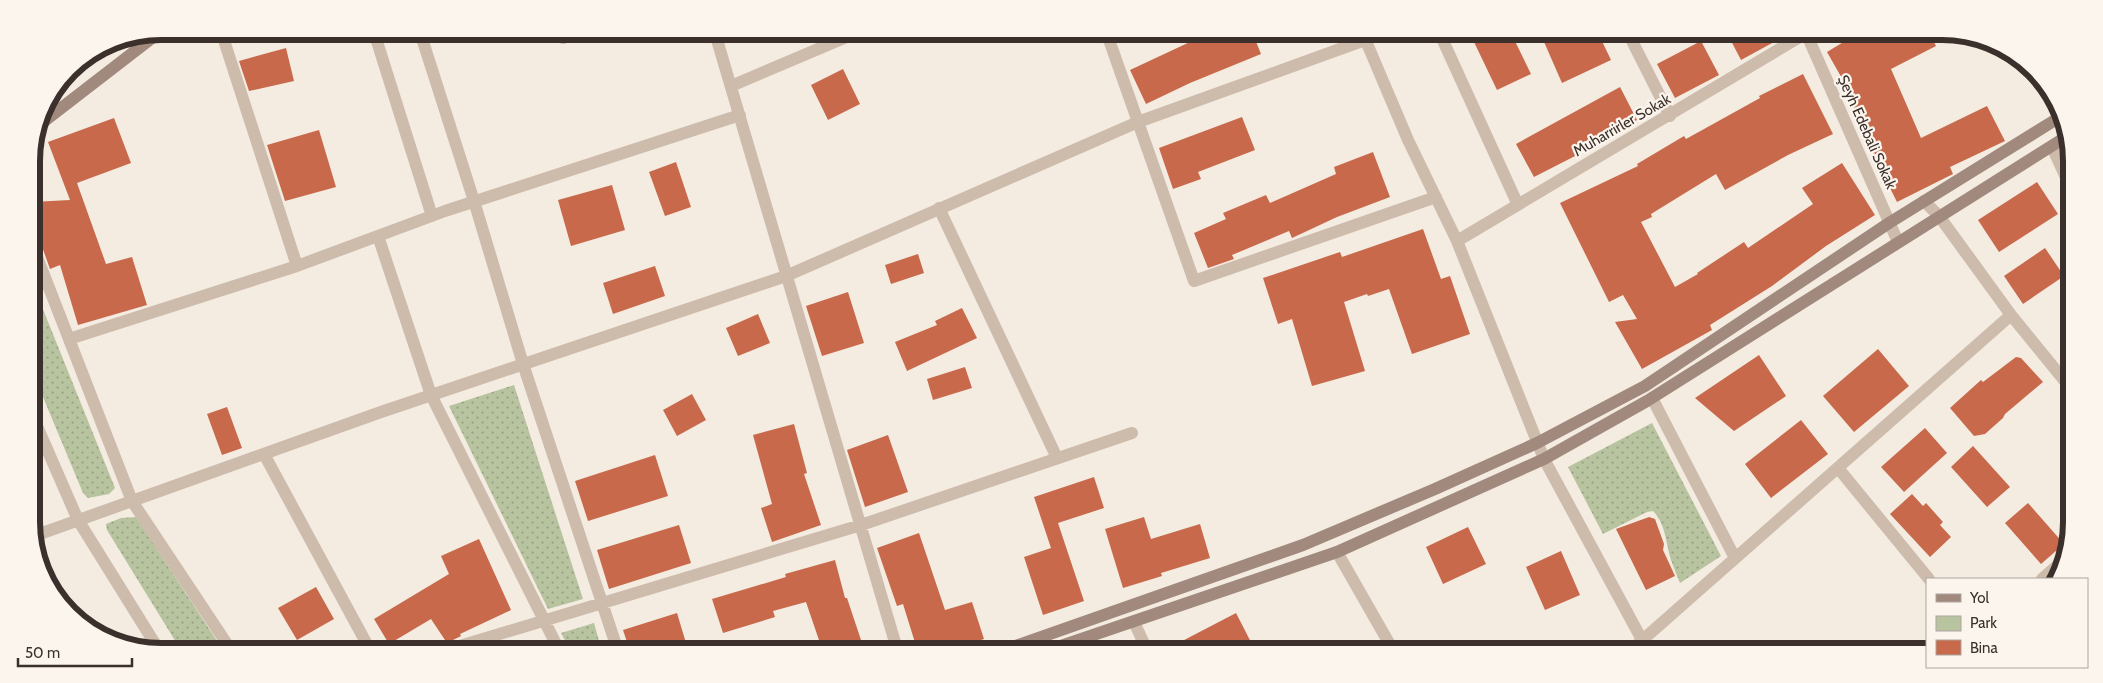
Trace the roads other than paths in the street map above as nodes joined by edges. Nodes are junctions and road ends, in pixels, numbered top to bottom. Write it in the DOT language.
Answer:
graph roads {
  1 [pos="224,40"];
  2 [pos="377,40"];
  3 [pos="423,40"];
  4 [pos="717,40"];
  5 [pos="839,40"];
  6 [pos="1109,40"];
  7 [pos="1356,40"];
  8 [pos="1365,40"];
  9 [pos="1443,40"];
  10 [pos="1632,40"];
  11 [pos="1797,40"];
  12 [pos="1807,40"];
  13 [pos="148,41"];
  14 [pos="731,86"];
  15 [pos="740,115"];
  16 [pos="1670,116"];
  17 [pos="47,119"];
  18 [pos="2056,119"];
  19 [pos="1138,122"];
  20 [pos="2061,140"];
  21 [pos="2052,147"];
  22 [pos="2063,171"];
  23 [pos="1436,197"];
  24 [pos="474,201"];
  25 [pos="1924,201"];
  26 [pos="1518,205"];
  27 [pos="939,208"];
  28 [pos="432,216"];
  29 [pos="1939,216"];
  30 [pos="1890,223"];
  31 [pos="378,236"];
  32 [pos="1457,241"];
  33 [pos="1898,242"];
  34 [pos="40,265"];
  35 [pos="297,266"];
  36 [pos="786,276"];
  37 [pos="2011,315"];
  38 [pos="69,339"];
  39 [pos="523,364"];
  40 [pos="2063,379"];
  41 [pos="431,395"];
  42 [pos="1652,398"];
  43 [pos="40,433"];
  44 [pos="1132,433"];
  45 [pos="1537,443"];
  46 [pos="264,454"];
  47 [pos="1057,458"];
  48 [pos="1544,459"];
  49 [pos="1838,468"];
  50 [pos="132,501"];
  51 [pos="78,520"];
  52 [pos="861,525"];
  53 [pos="40,534"];
  54 [pos="1337,552"];
  55 [pos="1735,558"];
  56 [pos="2054,568"];
  57 [pos="1928,578"];
  58 [pos="2043,578"];
  59 [pos="602,602"];
  60 [pos="545,621"];
  61 [pos="1134,622"];
  62 [pos="152,642"];
  63 [pos="226,643"];
  64 [pos="366,643"];
  65 [pos="470,643"];
  66 [pos="556,643"];
  67 [pos="616,643"];
  68 [pos="895,643"];
  69 [pos="1023,643"];
  70 [pos="1070,643"];
  71 [pos="1144,643"];
  72 [pos="1389,643"];
  73 [pos="1643,643"];
  74 [pos="1648,643"];
  1 -- 35 [label="street"];
  2 -- 28 [label="street"];
  3 -- 24 [label="street"];
  4 -- 14 [label="street"];
  5 -- 14 [label="street"];
  6 -- 19 [label="street"];
  7 -- 19 [label="street"];
  8 -- 23 [label="street"];
  9 -- 26 [label="street"];
  10 -- 16 [label="street"];
  11 -- 16 [label="street, Muharrirler Sokak"];
  12 -- 30 [label="street, Şeyh Edebali Sokak"];
  13 -- 17 [label="street"];
  14 -- 15 [label="street"];
  15 -- 24 [label="street"];
  15 -- 36 [label="street"];
  16 -- 26 [label="street, Muharrirler Sokak"];
  18 -- 25 [label="street"];
  19 -- 23 [label="street"];
  19 -- 27 [label="street"];
  20 -- 21 [label="street"];
  21 -- 22 [label="street"];
  21 -- 29 [label="street"];
  23 -- 32 [label="street"];
  24 -- 28 [label="street"];
  24 -- 39 [label="street"];
  25 -- 29 [label="street"];
  25 -- 30 [label="street"];
  26 -- 32 [label="street, Muharrirler Sokak"];
  27 -- 36 [label="street"];
  27 -- 47 [label="street"];
  28 -- 31 [label="street"];
  29 -- 33 [label="street"];
  29 -- 37 [label="street"];
  30 -- 33 [label="street, Şeyh Edebali Sokak"];
  30 -- 45 [label="street"];
  31 -- 35 [label="street"];
  31 -- 41 [label="street"];
  32 -- 45 [label="street"];
  33 -- 42 [label="street"];
  34 -- 38 [label="street"];
  35 -- 38 [label="street"];
  36 -- 39 [label="street"];
  36 -- 52 [label="street"];
  37 -- 40 [label="street"];
  37 -- 49 [label="street"];
  38 -- 50 [label="street"];
  39 -- 41 [label="street"];
  39 -- 59 [label="street"];
  41 -- 46 [label="street"];
  41 -- 60 [label="street"];
  42 -- 48 [label="street"];
  42 -- 55 [label="street"];
  43 -- 51 [label="street"];
  44 -- 47 [label="street"];
  45 -- 48 [label="street"];
  45 -- 69 [label="street"];
  46 -- 50 [label="street"];
  46 -- 64 [label="street"];
  47 -- 52 [label="street"];
  48 -- 54 [label="street"];
  48 -- 73 [label="street"];
  49 -- 55 [label="street"];
  49 -- 57 [label="street"];
  50 -- 51 [label="street"];
  50 -- 63 [label="street"];
  51 -- 53 [label="street"];
  51 -- 62 [label="street"];
  52 -- 59 [label="street"];
  52 -- 68 [label="street"];
  54 -- 61 [label="street"];
  54 -- 72 [label="street"];
  55 -- 74 [label="street"];
  56 -- 58 [label="street"];
  59 -- 60 [label="street"];
  59 -- 67 [label="street"];
  60 -- 65 [label="street"];
  60 -- 66 [label="street"];
  61 -- 70 [label="street"];
  61 -- 71 [label="street"];
}
